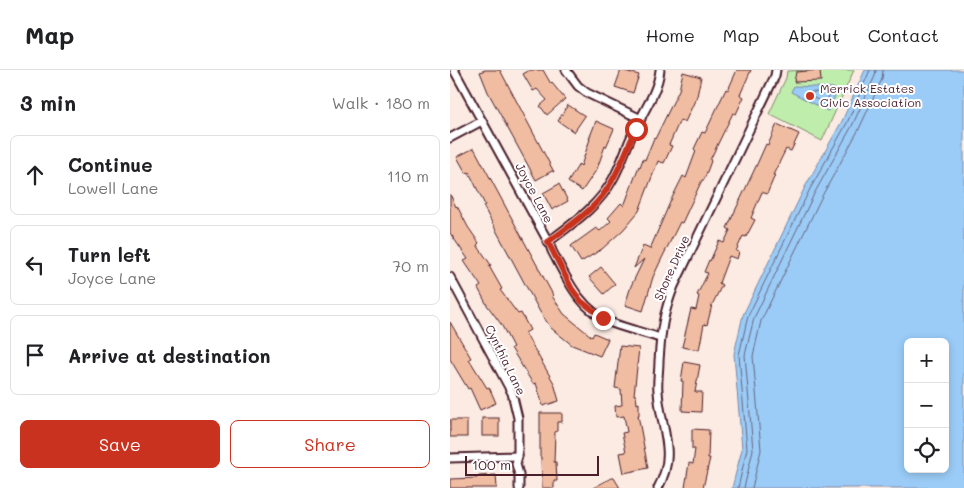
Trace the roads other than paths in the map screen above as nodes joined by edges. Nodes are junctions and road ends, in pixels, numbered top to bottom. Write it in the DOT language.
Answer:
graph roads {
  1 [pos="454,70"];
  2 [pos="566,70"];
  3 [pos="660,70"];
  4 [pos="776,70"];
  5 [pos="641,119"];
  6 [pos="482,121"];
  7 [pos="450,138"];
  8 [pos="548,242"];
  9 [pos="450,277"];
  10 [pos="660,338"];
  11 [pos="518,456"];
  12 [pos="450,458"];
  13 [pos="519,488"];
  14 [pos="658,488"];
  1 -- 6 [label="street, Joyce Lane"];
  2 -- 5 [label="street"];
  3 -- 5 [label="street"];
  4 -- 10 [label="street, Shore Drive"];
  5 -- 8 [label="street"];
  6 -- 7 [label="street"];
  6 -- 8 [label="street, Joyce Lane"];
  8 -- 10 [label="street, Joyce Lane"];
  9 -- 11 [label="street, Cynthia Lane"];
  10 -- 14 [label="street, Shore Drive"];
  11 -- 12 [label="street"];
  11 -- 13 [label="street, Cynthia Lane"];
}
